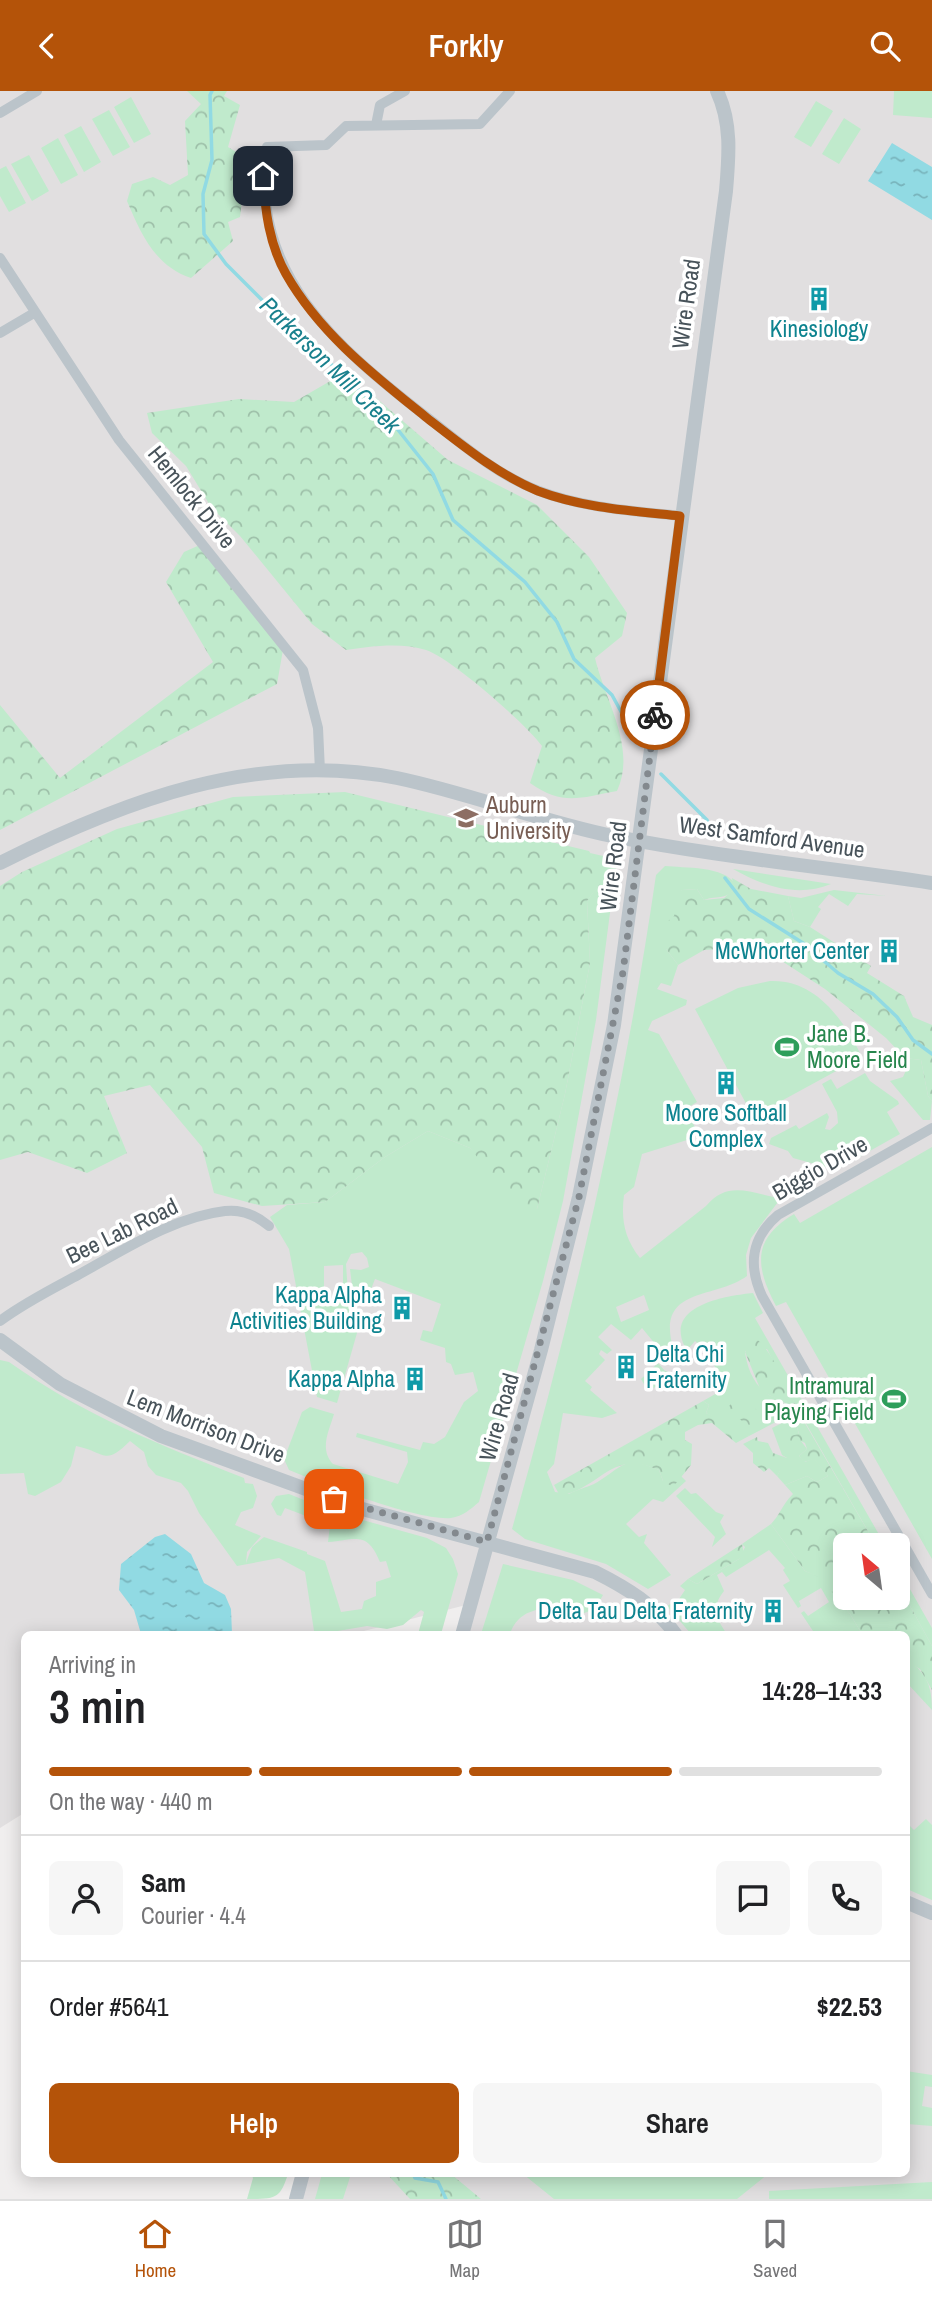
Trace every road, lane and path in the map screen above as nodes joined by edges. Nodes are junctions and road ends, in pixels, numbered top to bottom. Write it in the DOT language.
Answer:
graph roads {
  1 [pos="37,91"];
  2 [pos="405,91"];
  3 [pos="510,91"];
  4 [pos="716,91"];
  5 [pos="0,113"];
  6 [pos="376,125"];
  7 [pos="0,258"];
  8 [pos="34,313"];
  9 [pos="0,333"];
  10 [pos="680,516"];
  11 [pos="320,771"];
  12 [pos="639,840"];
  13 [pos="0,863"];
  14 [pos="932,883"];
  15 [pos="932,1128"];
  16 [pos="269,1226"];
  17 [pos="0,1321"];
  18 [pos="0,1339"];
  19 [pos="487,1542"];
  20 [pos="932,1594"];
  21 [pos="463,1631"];
  22 [pos="672,1631"];
  23 [pos="910,1904"];
  24 [pos="932,1913"];
  25 [pos="302,2177"];
  26 [pos="296,2199"];
  1 -- 5 [label="street"];
  2 -- 6 [label="street"];
  3 -- 6 [label="street"];
  4 -- 10 [label="street, Wire Road"];
  6 -- 10 [label="street"];
  7 -- 8 [label="street, Hemlock Drive"];
  8 -- 9 [label="street"];
  8 -- 11 [label="street, Hemlock Drive"];
  10 -- 12 [label="street, Wire Road"];
  11 -- 12 [label="street, West Samford Avenue"];
  11 -- 13 [label="street, West Samford Avenue"];
  12 -- 14 [label="street, West Samford Avenue"];
  12 -- 19 [label="street, Wire Road"];
  15 -- 20 [label="street, Biggio Drive"];
  16 -- 17 [label="street, Bee Lab Road"];
  18 -- 19 [label="street, Lem Morrison Drive"];
  19 -- 21 [label="street, Wire Road"];
  19 -- 22 [label="street, Lem Morrison Drive"];
  23 -- 24 [label="street"];
  25 -- 26 [label="street"];
}
